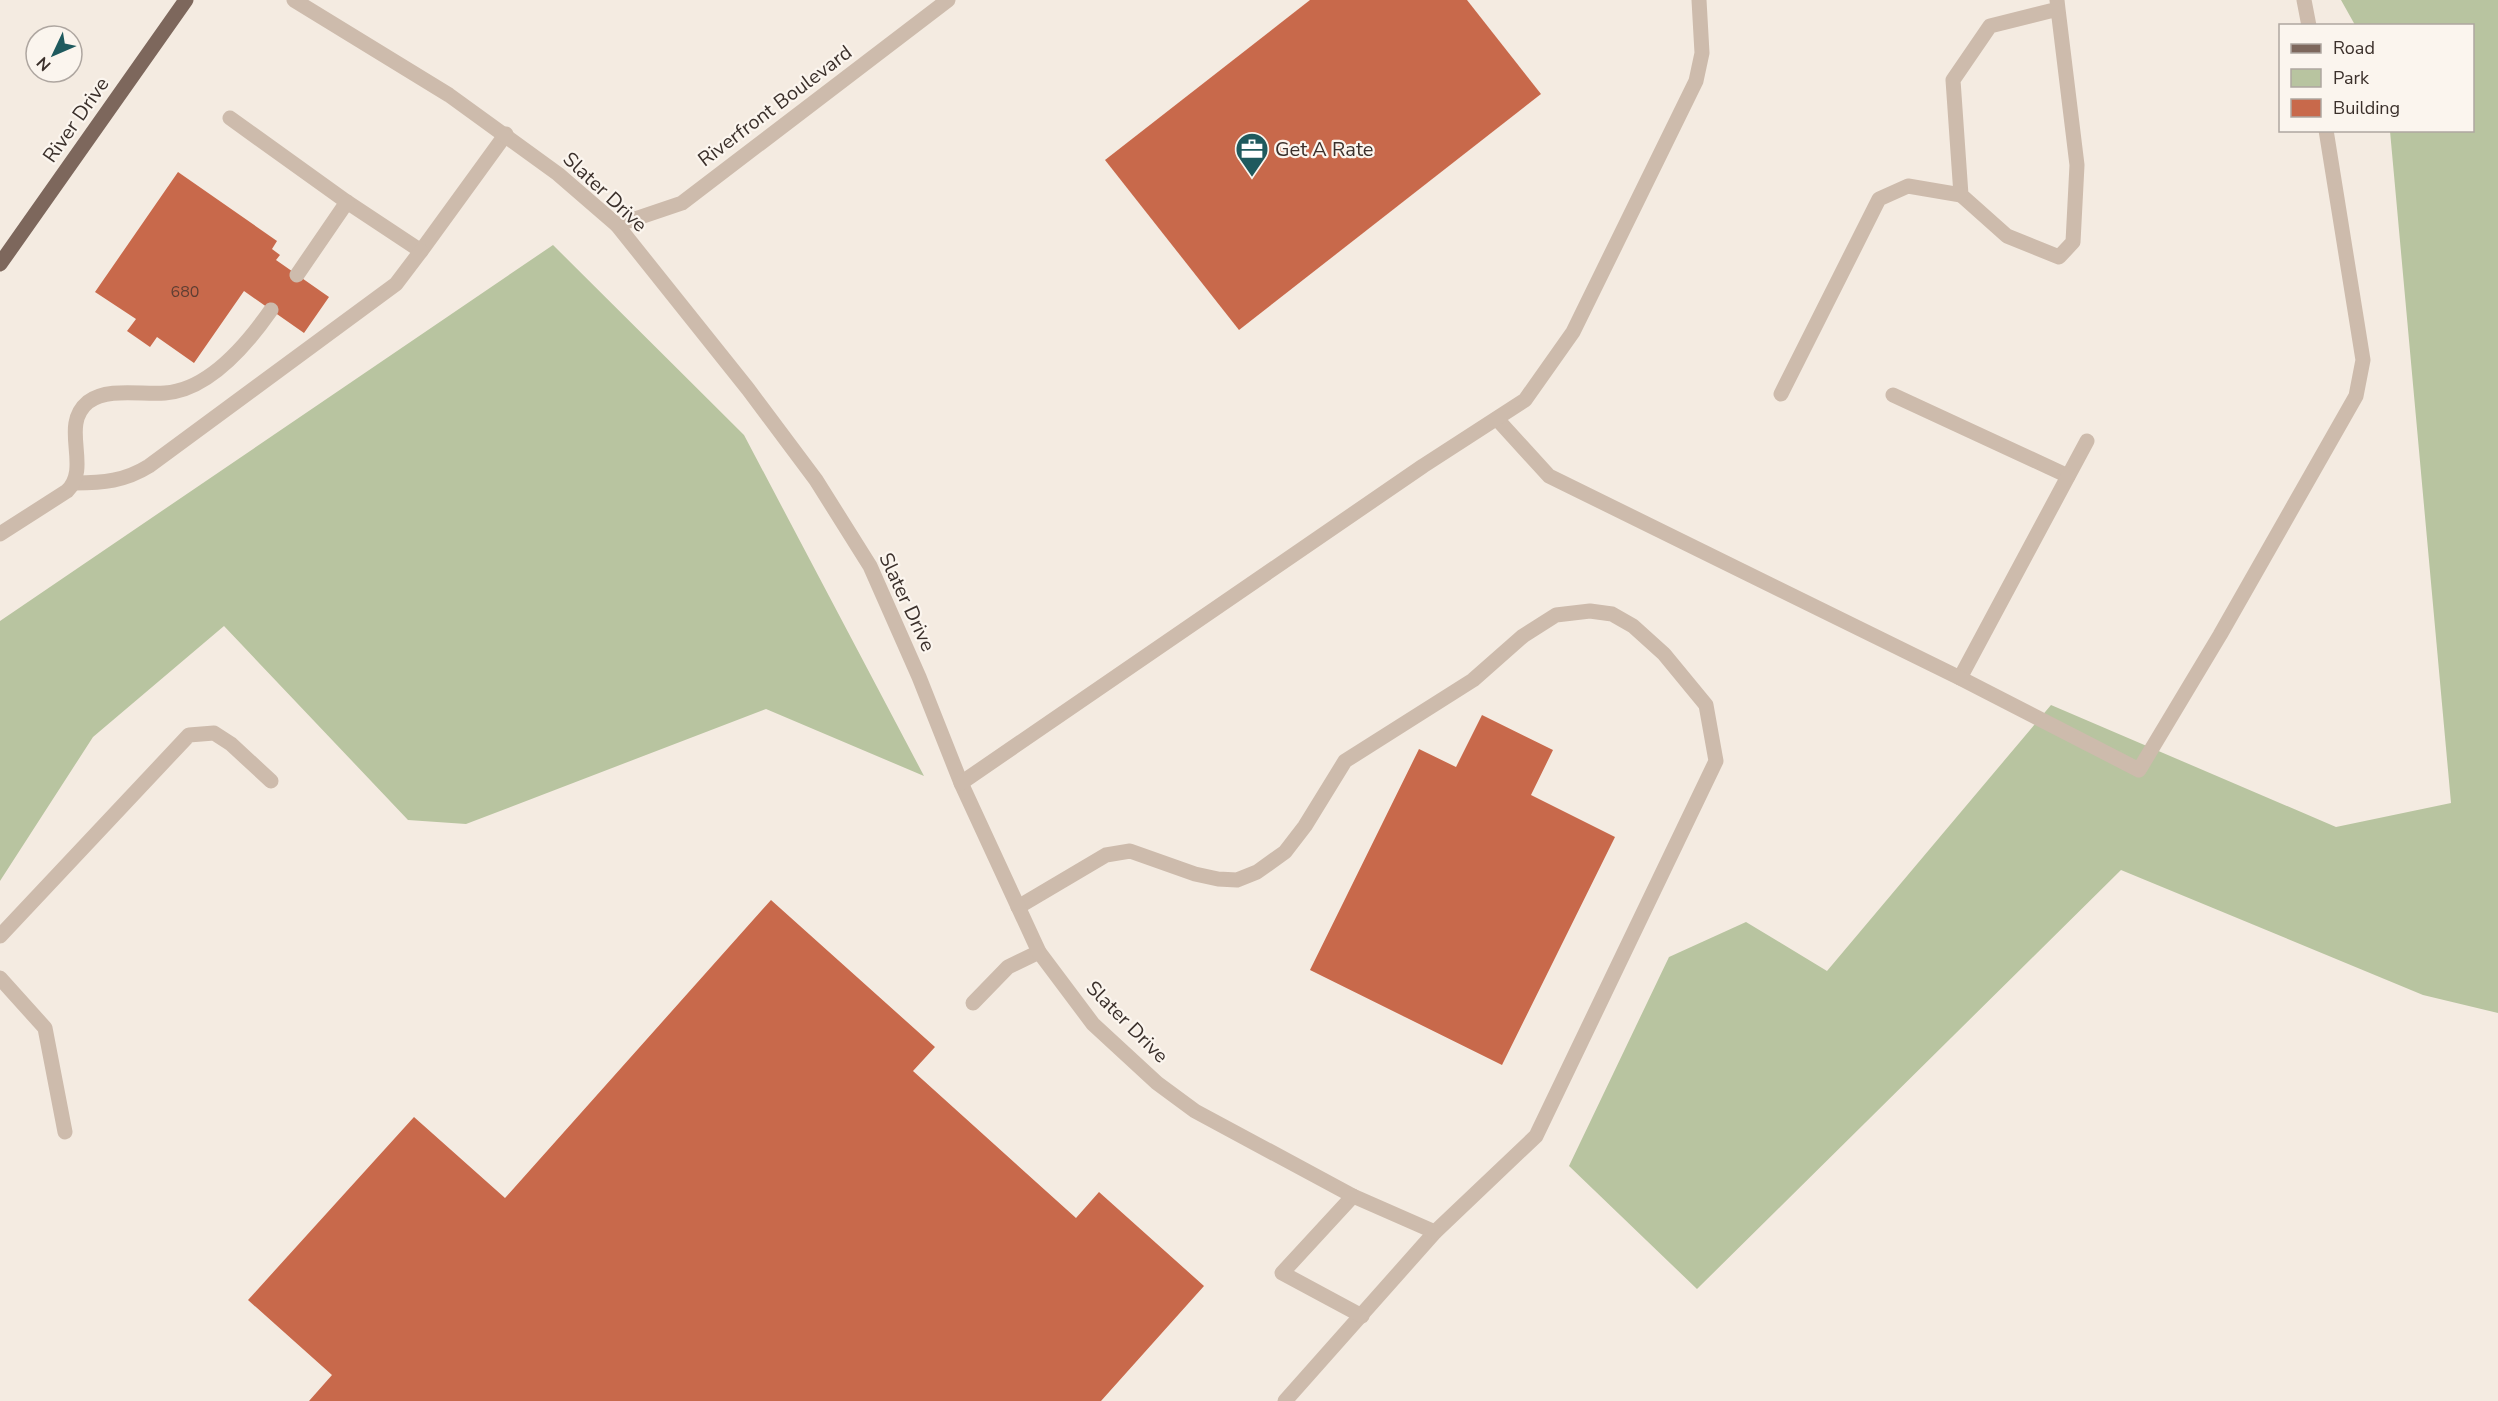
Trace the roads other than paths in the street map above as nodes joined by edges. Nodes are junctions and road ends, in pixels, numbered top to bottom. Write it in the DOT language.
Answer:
graph roads {
  1 [pos="186,0"];
  2 [pos="294,0"];
  3 [pos="948,0"];
  4 [pos="1699,0"];
  5 [pos="2304,0"];
  6 [pos="2058,5"];
  7 [pos="2309,24"];
  8 [pos="230,118"];
  9 [pos="2326,132"];
  10 [pos="506,134"];
  11 [pos="1961,195"];
  12 [pos="347,202"];
  13 [pos="617,225"];
  14 [pos="421,251"];
  15 [pos="0,264"];
  16 [pos="297,275"];
  17 [pos="271,310"];
  18 [pos="1781,394"];
  19 [pos="1893,395"];
  20 [pos="1497,419"];
  21 [pos="2087,441"];
  22 [pos="2068,476"];
  23 [pos="75,483"];
  24 [pos="0,534"];
  25 [pos="1960,678"];
  26 [pos="271,781"];
  27 [pos="961,783"];
  28 [pos="1018,907"];
  29 [pos="0,936"];
  30 [pos="1039,952"];
  31 [pos="0,978"];
  32 [pos="973,1003"];
  33 [pos="65,1132"];
  34 [pos="1353,1196"];
  35 [pos="1436,1232"];
  36 [pos="1362,1316"];
  37 [pos="1285,1401"];
  1 -- 15 [label="main road, River Drive"];
  2 -- 10 [label="street, Slater Drive"];
  3 -- 13 [label="street, Riverfront Boulevard"];
  4 -- 20 [label="street"];
  5 -- 7 [label="street"];
  6 -- 11 [label="street"];
  6 -- 11 [label="street"];
  8 -- 12 [label="street"];
  9 -- 25 [label="street"];
  10 -- 13 [label="street, Slater Drive"];
  10 -- 14 [label="street"];
  11 -- 18 [label="street"];
  12 -- 14 [label="street"];
  12 -- 16 [label="street"];
  13 -- 27 [label="street, Slater Drive"];
  14 -- 23 [label="street"];
  17 -- 23 [label="street"];
  19 -- 22 [label="street"];
  20 -- 25 [label="street"];
  20 -- 27 [label="street"];
  21 -- 22 [label="street"];
  22 -- 25 [label="street"];
  23 -- 24 [label="street"];
  26 -- 29 [label="street"];
  27 -- 28 [label="street, Slater Drive"];
  28 -- 30 [label="street, Slater Drive"];
  28 -- 35 [label="street"];
  30 -- 32 [label="street"];
  30 -- 34 [label="street, Slater Drive"];
  31 -- 33 [label="street"];
  34 -- 35 [label="street, Slater Drive"];
  34 -- 36 [label="street"];
  35 -- 36 [label="street"];
  36 -- 37 [label="street"];
}
